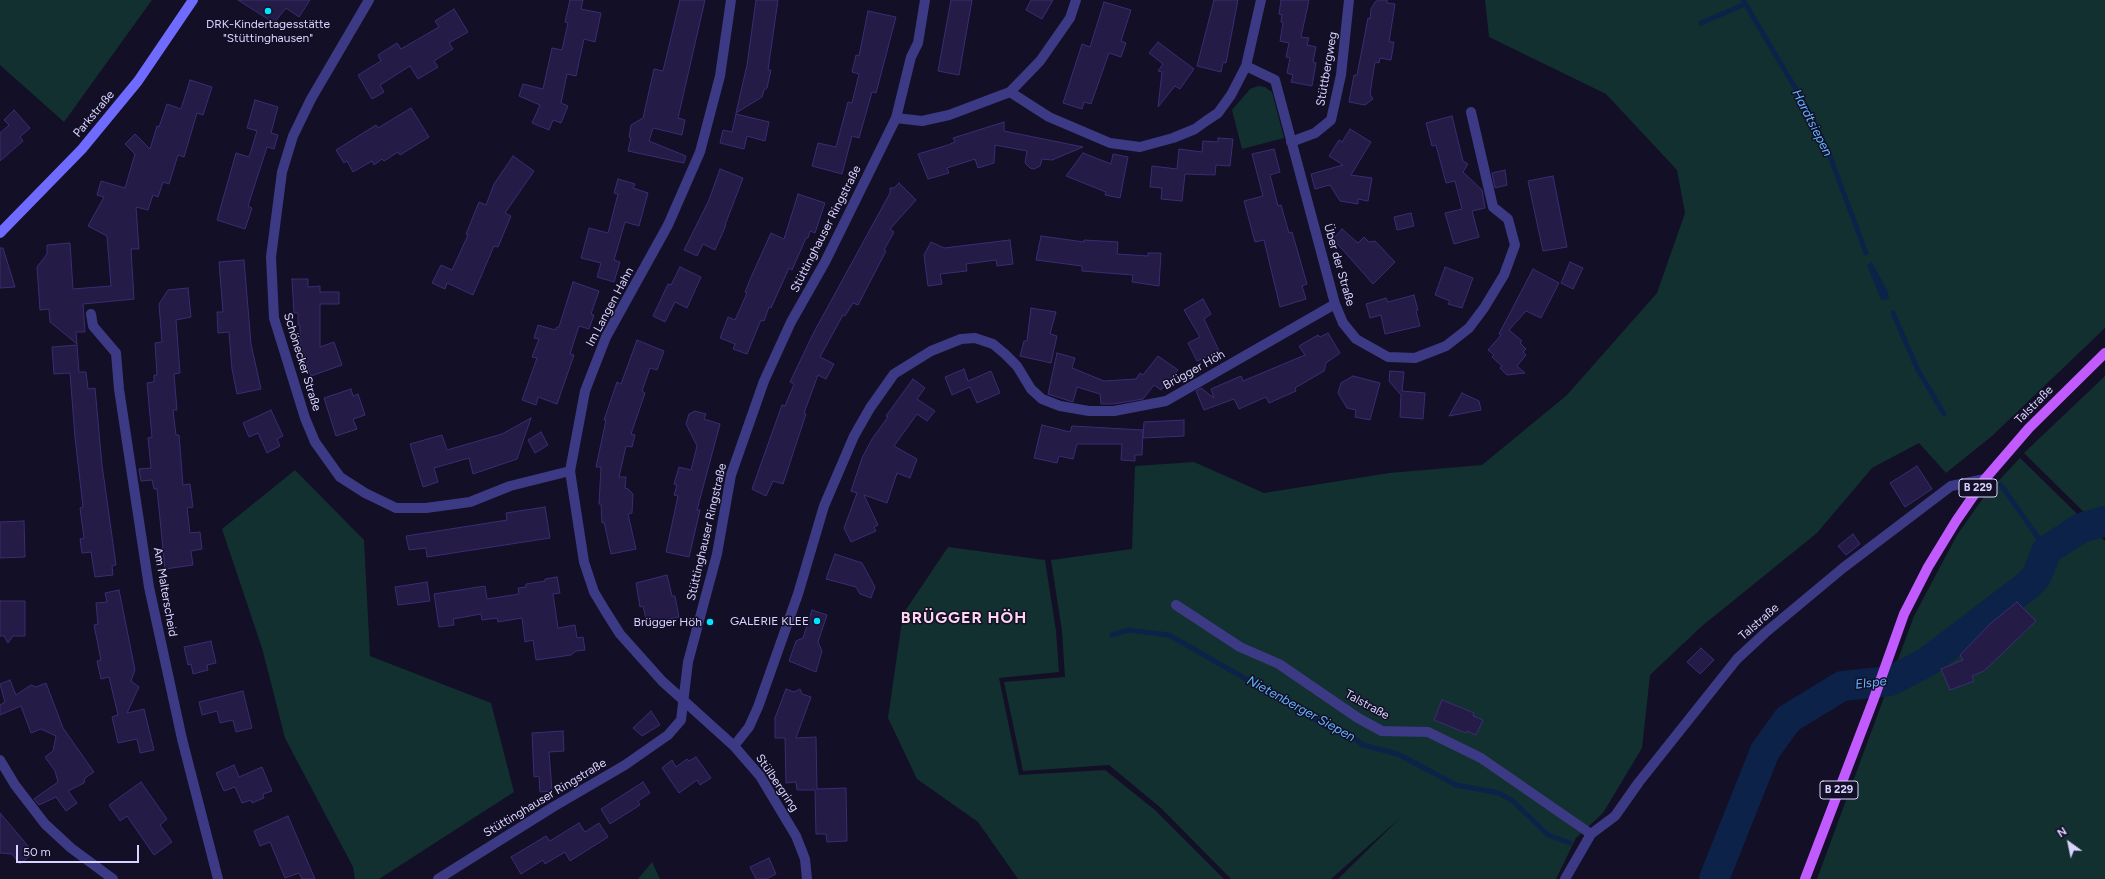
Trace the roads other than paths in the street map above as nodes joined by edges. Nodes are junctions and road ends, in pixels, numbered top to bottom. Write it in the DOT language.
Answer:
graph roads {
  1 [pos="193,0"];
  2 [pos="369,0"];
  3 [pos="731,0"];
  4 [pos="925,0"];
  5 [pos="1076,0"];
  6 [pos="1261,0"];
  7 [pos="1349,0"];
  8 [pos="1246,66"];
  9 [pos="1010,92"];
  10 [pos="1471,112"];
  11 [pos="896,118"];
  12 [pos="1291,142"];
  13 [pos="0,233"];
  14 [pos="1335,304"];
  15 [pos="91,314"];
  16 [pos="2105,353"];
  17 [pos="570,471"];
  18 [pos="1985,479"];
  19 [pos="1176,605"];
  20 [pos="683,699"];
  21 [pos="734,746"];
  22 [pos="0,760"];
  23 [pos="1591,834"];
  24 [pos="113,879"];
  25 [pos="218,879"];
  26 [pos="438,879"];
  27 [pos="807,879"];
  28 [pos="1565,879"];
  29 [pos="1805,879"];
  1 -- 13 [label="street, Parkstraße"];
  2 -- 17 [label="street, Schönecker Straße"];
  3 -- 17 [label="street, Im Langen Hahn"];
  4 -- 11 [label="street, Stüttinghauser Ringstraße"];
  5 -- 9 [label="street"];
  6 -- 8 [label="street"];
  7 -- 12 [label="street, Stüttbergweg"];
  8 -- 9 [label="street"];
  8 -- 12 [label="street, Über der Straße"];
  9 -- 11 [label="street"];
  10 -- 14 [label="street, Über der Straße"];
  11 -- 20 [label="street, Stüttinghauser Ringstraße"];
  12 -- 14 [label="street, Über der Straße"];
  14 -- 21 [label="street, Brügger Höh"];
  15 -- 25 [label="street, Am Malterscheid"];
  16 -- 18 [label="main road, Talstraße / B 229"];
  17 -- 20 [label="street, Im Langen Hahn"];
  18 -- 23 [label="street, Talstraße"];
  18 -- 29 [label="main road, Talstraße / B 229"];
  19 -- 23 [label="street, Talstraße"];
  20 -- 21 [label="street, Stülbergring"];
  20 -- 26 [label="street, Stüttinghauser Ringstraße"];
  21 -- 27 [label="street, Stülbergring"];
  22 -- 24 [label="street"];
  23 -- 28 [label="street, Talstraße"];
}
